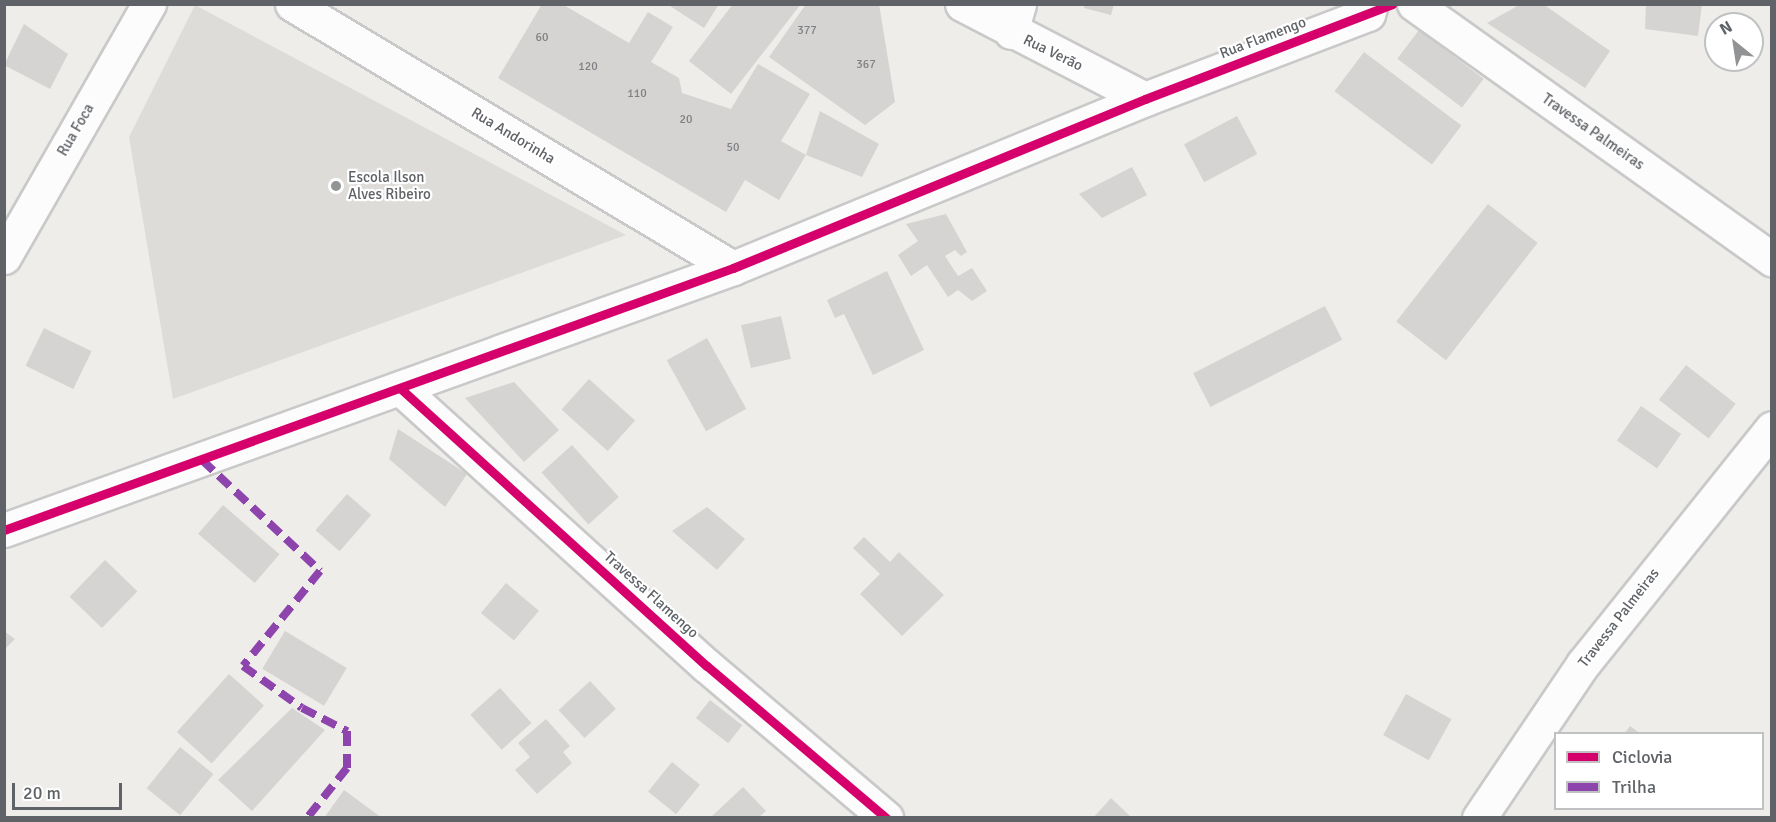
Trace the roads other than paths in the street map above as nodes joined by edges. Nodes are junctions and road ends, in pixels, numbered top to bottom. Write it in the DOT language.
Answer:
graph roads {
  1 [pos="149,4"];
  2 [pos="292,4"];
  3 [pos="962,4"];
  4 [pos="1414,4"];
  5 [pos="1377,8"];
  6 [pos="1015,18"];
  7 [pos="1145,99"];
  8 [pos="9,238"];
  9 [pos="1772,259"];
  10 [pos="733,268"];
  11 [pos="400,388"];
  12 [pos="1772,428"];
  13 [pos="4,530"];
  14 [pos="886,818"];
  15 [pos="1479,818"];
  1 -- 8 [label="street, Rua Foca"];
  2 -- 10 [label="street, Rua Andorinha"];
  3 -- 6 [label="street, Rua Verão"];
  4 -- 9 [label="street, Travessa Palmeiras"];
  5 -- 7 [label="street, Rua Flamengo"];
  6 -- 7 [label="street, Rua Verão"];
  7 -- 10 [label="street, Rua Flamengo"];
  10 -- 11 [label="street, Rua Flamengo"];
  11 -- 13 [label="street, Rua Flamengo"];
  11 -- 14 [label="street, Travessa Flamengo"];
  12 -- 15 [label="street, Travessa Palmeiras"];
}
